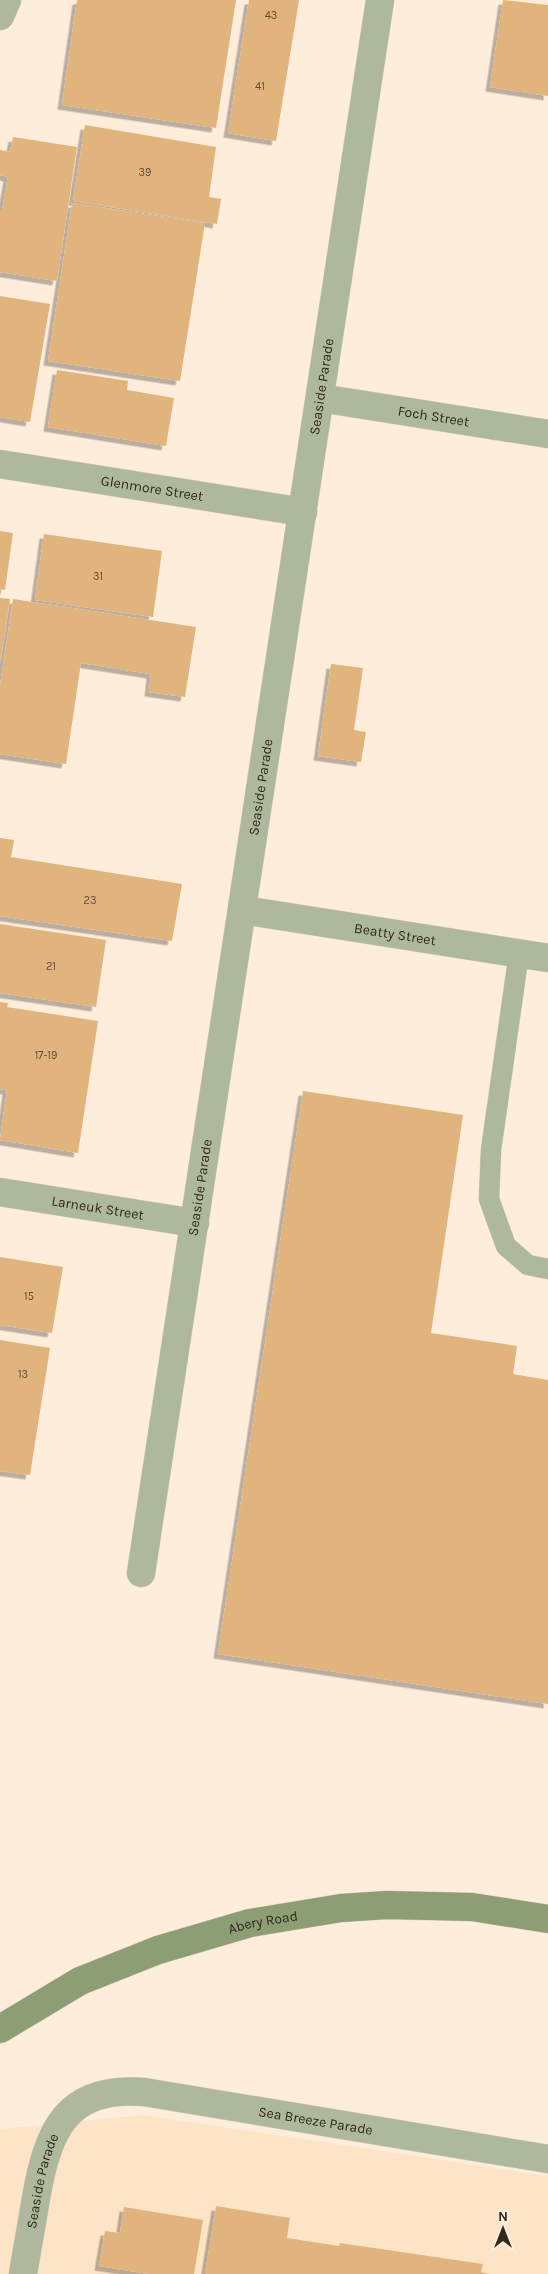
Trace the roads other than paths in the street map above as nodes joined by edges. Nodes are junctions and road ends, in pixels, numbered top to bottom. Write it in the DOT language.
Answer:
graph roads {
  1 [pos="7,0"];
  2 [pos="380,0"];
  3 [pos="0,16"];
  4 [pos="320,398"];
  5 [pos="548,434"];
  6 [pos="0,464"];
  7 [pos="302,512"];
  8 [pos="242,910"];
  9 [pos="519,953"];
  10 [pos="548,958"];
  11 [pos="0,1192"];
  12 [pos="195,1223"];
  13 [pos="548,1269"];
  14 [pos="141,1573"];
  15 [pos="548,1919"];
  16 [pos="0,2028"];
  17 [pos="84,2101"];
  18 [pos="548,2159"];
  19 [pos="24,2274"];
  1 -- 3 [label="street"];
  2 -- 4 [label="street, Seaside Parade"];
  4 -- 5 [label="street, Foch Street"];
  4 -- 7 [label="street, Seaside Parade"];
  6 -- 7 [label="street, Glenmore Street"];
  7 -- 8 [label="street, Seaside Parade"];
  8 -- 9 [label="street, Beatty Street"];
  8 -- 12 [label="street, Seaside Parade"];
  9 -- 10 [label="street, Beatty Street"];
  9 -- 13 [label="lane"];
  11 -- 12 [label="street, Larneuk Street"];
  12 -- 14 [label="street, Seaside Parade"];
  15 -- 16 [label="main road, Abery Road"];
  17 -- 18 [label="street, Sea Breeze Parade"];
  17 -- 19 [label="street, Seaside Parade"];
}
